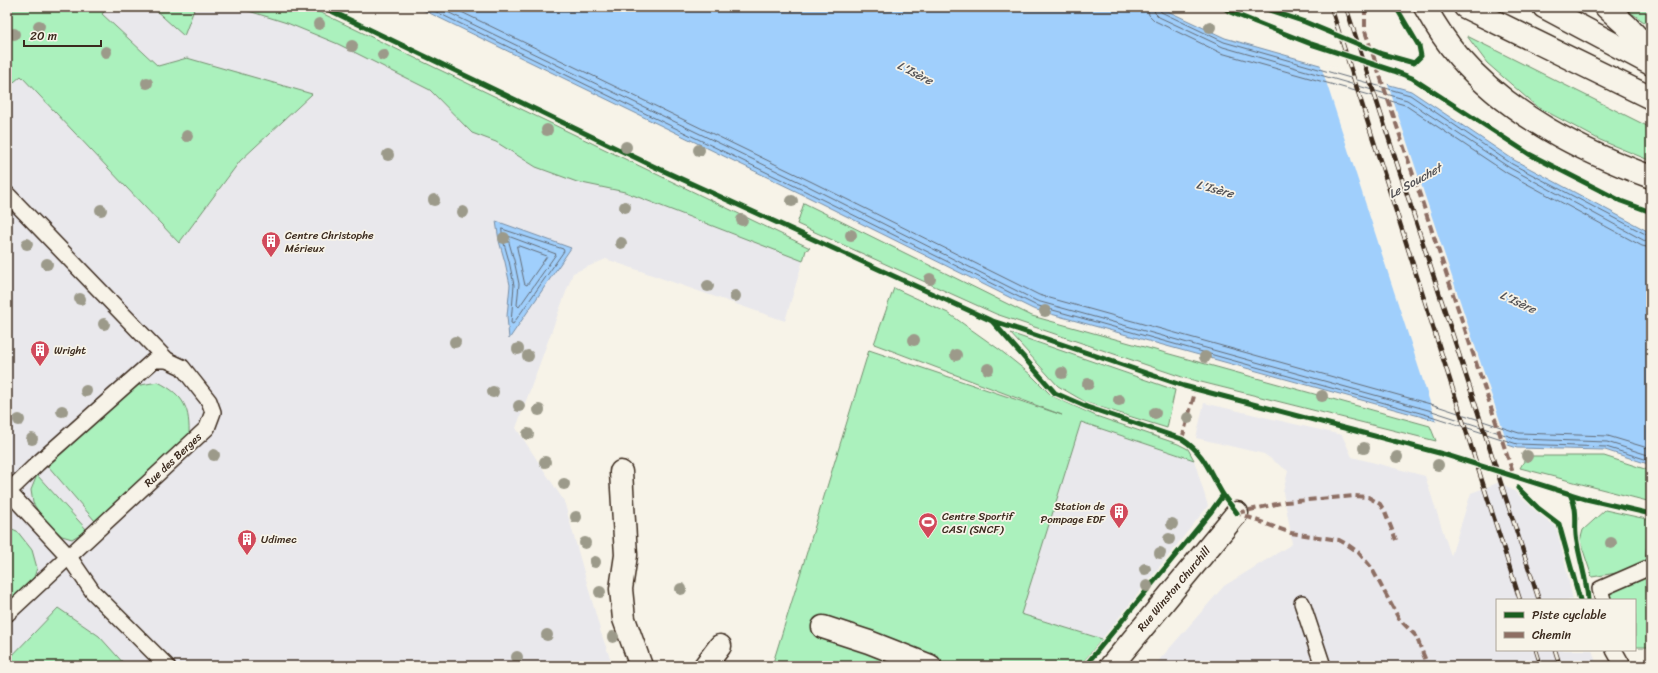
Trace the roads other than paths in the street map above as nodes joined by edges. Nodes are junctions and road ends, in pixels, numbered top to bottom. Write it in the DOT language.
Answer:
graph roads {
  1 [pos="1425,7"];
  2 [pos="1466,7"];
  3 [pos="1544,7"];
  4 [pos="1606,7"];
  5 [pos="1651,52"];
  6 [pos="1651,64"];
  7 [pos="1651,98"];
  8 [pos="1651,177"];
  9 [pos="7,194"];
  10 [pos="167,360"];
  11 [pos="621,472"];
  12 [pos="8,491"];
  13 [pos="1237,513"];
  14 [pos="70,557"];
  15 [pos="1648,568"];
  16 [pos="1603,599"];
  17 [pos="1302,603"];
  18 [pos="7,614"];
  19 [pos="823,627"];
  20 [pos="720,646"];
  21 [pos="1615,651"];
  22 [pos="167,666"];
  23 [pos="640,666"];
  24 [pos="704,666"];
  25 [pos="930,666"];
  26 [pos="1111,666"];
  27 [pos="1324,666"];
  28 [pos="1623,666"];
  1 -- 8 [label="main road"];
  2 -- 7 [label="main road"];
  3 -- 6 [label="main road"];
  4 -- 5 [label="main road"];
  9 -- 10 [label="lane, Rue des Berges"];
  10 -- 12 [label="lane"];
  10 -- 14 [label="lane, Rue des Berges"];
  11 -- 23 [label="main road"];
  12 -- 14 [label="lane"];
  13 -- 26 [label="main road, Rue Winston Churchill"];
  14 -- 18 [label="lane, Rue des Berges"];
  14 -- 22 [label="lane"];
  15 -- 16 [label="lane"];
  17 -- 27 [label="lane"];
  19 -- 25 [label="main road"];
  20 -- 24 [label="main road"];
  21 -- 28 [label="lane"];
}
